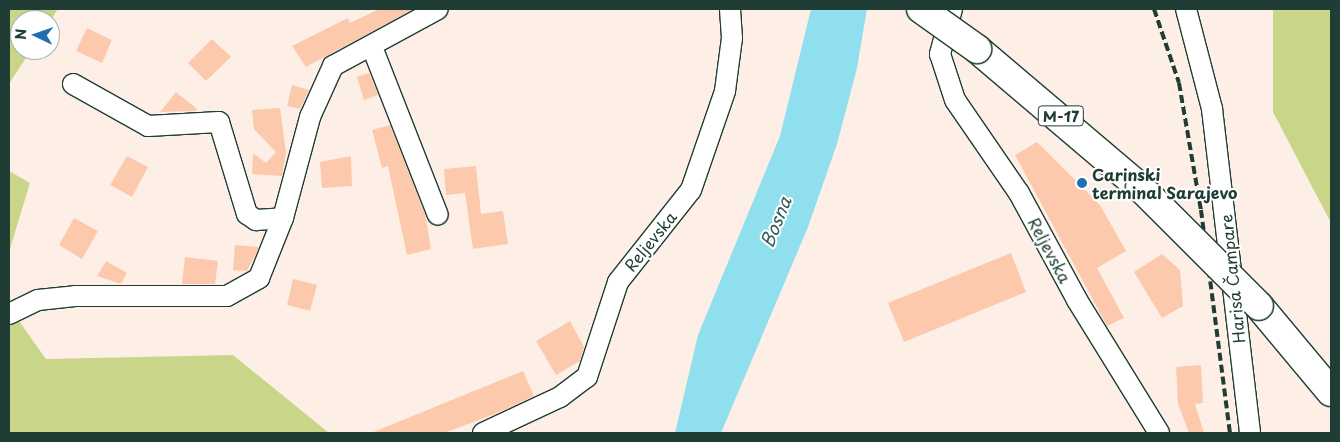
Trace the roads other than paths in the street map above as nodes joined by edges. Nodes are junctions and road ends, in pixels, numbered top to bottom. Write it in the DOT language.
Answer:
graph roads {
  1 [pos="438,9"];
  2 [pos="730,9"];
  3 [pos="921,9"];
  4 [pos="952,9"];
  5 [pos="1186,9"];
  6 [pos="372,47"];
  7 [pos="73,84"];
  8 [pos="438,215"];
  9 [pos="283,218"];
  10 [pos="9,314"];
  11 [pos="1331,392"];
  12 [pos="495,431"];
  13 [pos="1159,433"];
  14 [pos="1250,433"];
  1 -- 6 [label="street"];
  2 -- 12 [label="street, Reljevska"];
  3 -- 11 [label="main road, M-17, bridge"];
  4 -- 13 [label="street, Reljevska"];
  5 -- 14 [label="street, Harisa Čampare"];
  6 -- 8 [label="street"];
  6 -- 9 [label="street"];
  7 -- 9 [label="street"];
  9 -- 10 [label="street"];
}
